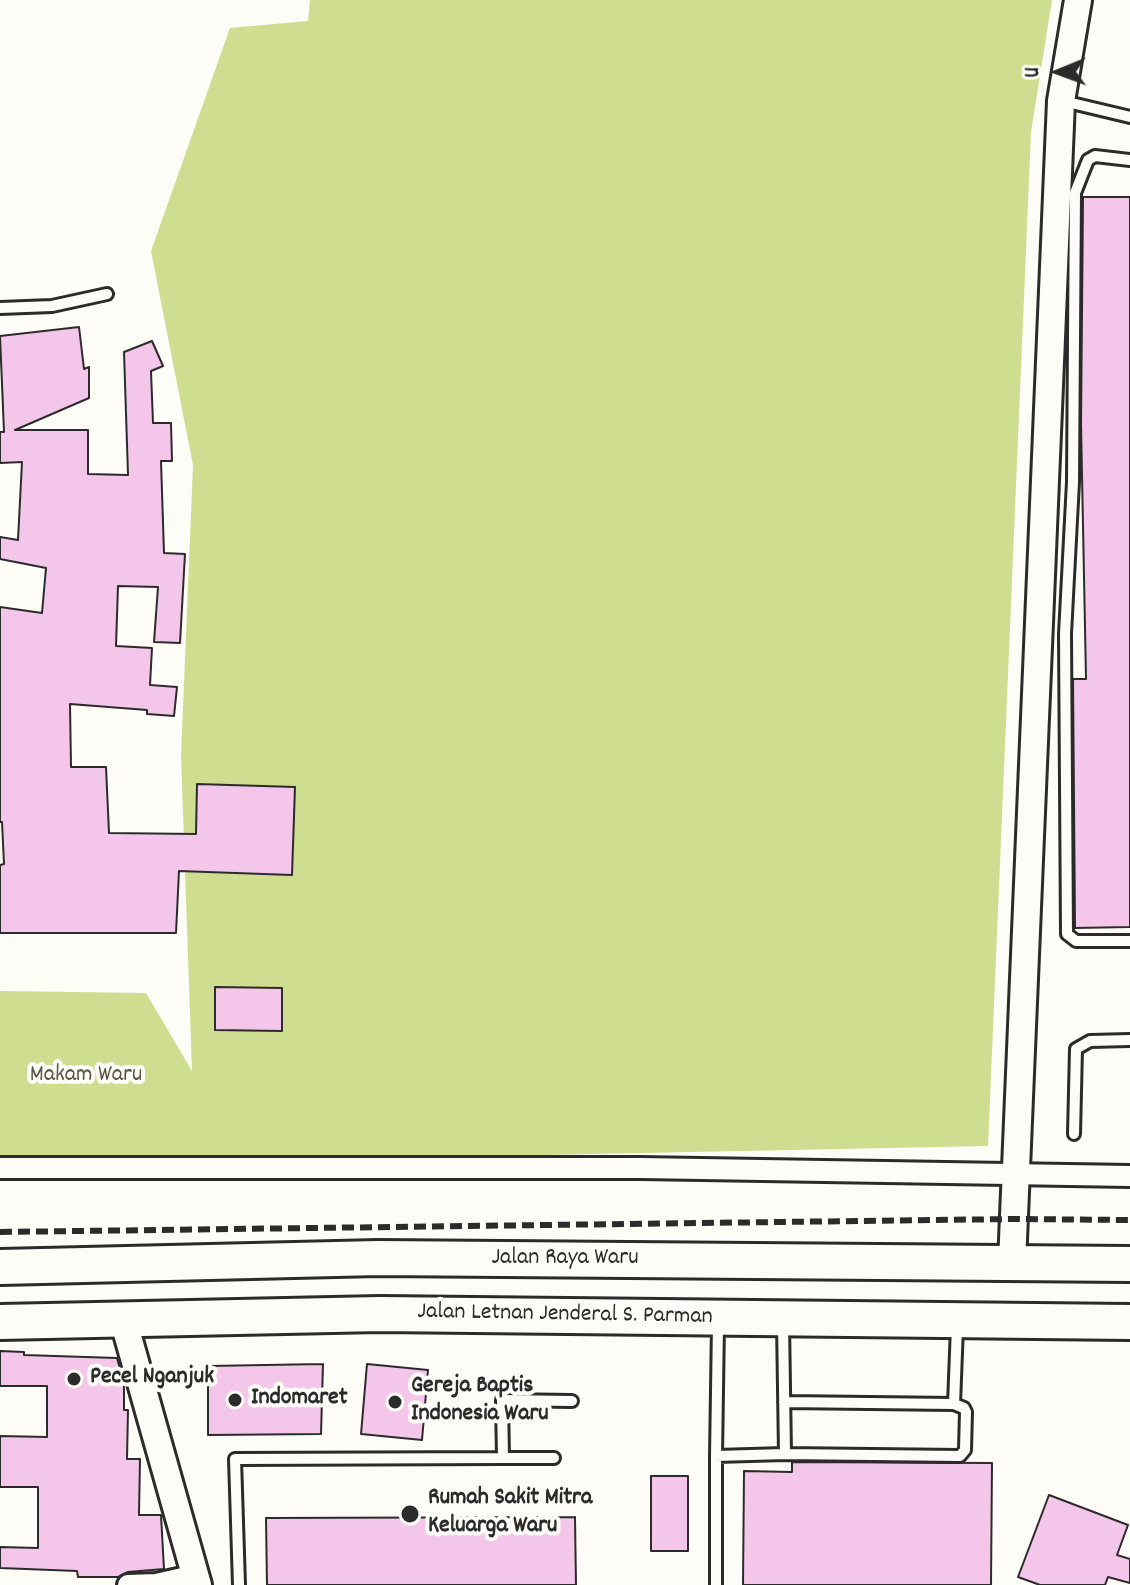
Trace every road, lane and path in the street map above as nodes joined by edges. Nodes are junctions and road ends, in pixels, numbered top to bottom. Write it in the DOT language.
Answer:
graph roads {
  1 [pos="1078,0"];
  2 [pos="1061,101"];
  3 [pos="1130,117"];
  4 [pos="1130,160"];
  5 [pos="107,294"];
  6 [pos="0,308"];
  7 [pos="1130,941"];
  8 [pos="1130,1040"];
  9 [pos="1074,1134"];
  10 [pos="0,1168"];
  11 [pos="1017,1173"];
  12 [pos="1130,1176"];
  13 [pos="378,1258"];
  14 [pos="1012,1263"];
  15 [pos="1130,1264"];
  16 [pos="0,1267"];
  17 [pos="380,1314"];
  18 [pos="718,1318"];
  19 [pos="123,1319"];
  20 [pos="783,1319"];
  21 [pos="957,1320"];
  22 [pos="0,1322"];
  23 [pos="1130,1322"];
  24 [pos="572,1401"];
  25 [pos="784,1402"];
  26 [pos="954,1404"];
  27 [pos="785,1454"];
  28 [pos="716,1456"];
  29 [pos="503,1458"];
  30 [pos="554,1458"];
  31 [pos="197,1580"];
  32 [pos="128,1585"];
  33 [pos="239,1585"];
  34 [pos="716,1585"];
  1 -- 2 [label="street"];
  2 -- 3 [label="lane"];
  2 -- 11 [label="street"];
  4 -- 7 [label="lane"];
  5 -- 6 [label="lane"];
  8 -- 9 [label="lane"];
  10 -- 11 [label="street"];
  11 -- 12 [label="street"];
  11 -- 14 [label="street"];
  13 -- 14 [label="highway, Jalan Raya Waru"];
  13 -- 16 [label="highway, Jalan Raya Waru"];
  13 -- 17 [label="highway"];
  14 -- 15 [label="highway, Jalan Raya Waru"];
  17 -- 18 [label="highway, Jalan Letnan Jenderal S. Parman"];
  17 -- 19 [label="highway, Jalan Letnan Jenderal S. Parman"];
  18 -- 20 [label="highway, Jalan Letnan Jenderal S. Parman"];
  18 -- 28 [label="lane"];
  19 -- 22 [label="highway, Jalan Letnan Jenderal S. Parman"];
  19 -- 31 [label="street"];
  20 -- 21 [label="highway, Jalan Letnan Jenderal S. Parman"];
  20 -- 25 [label="lane"];
  21 -- 23 [label="highway, Jalan Letnan Jenderal S. Parman"];
  21 -- 26 [label="lane"];
  24 -- 29 [label="lane"];
  25 -- 26 [label="lane"];
  25 -- 27 [label="lane"];
  26 -- 27 [label="lane"];
  27 -- 28 [label="lane"];
  28 -- 34 [label="lane"];
  29 -- 30 [label="lane"];
  29 -- 33 [label="lane"];
  31 -- 32 [label="street"];
}
